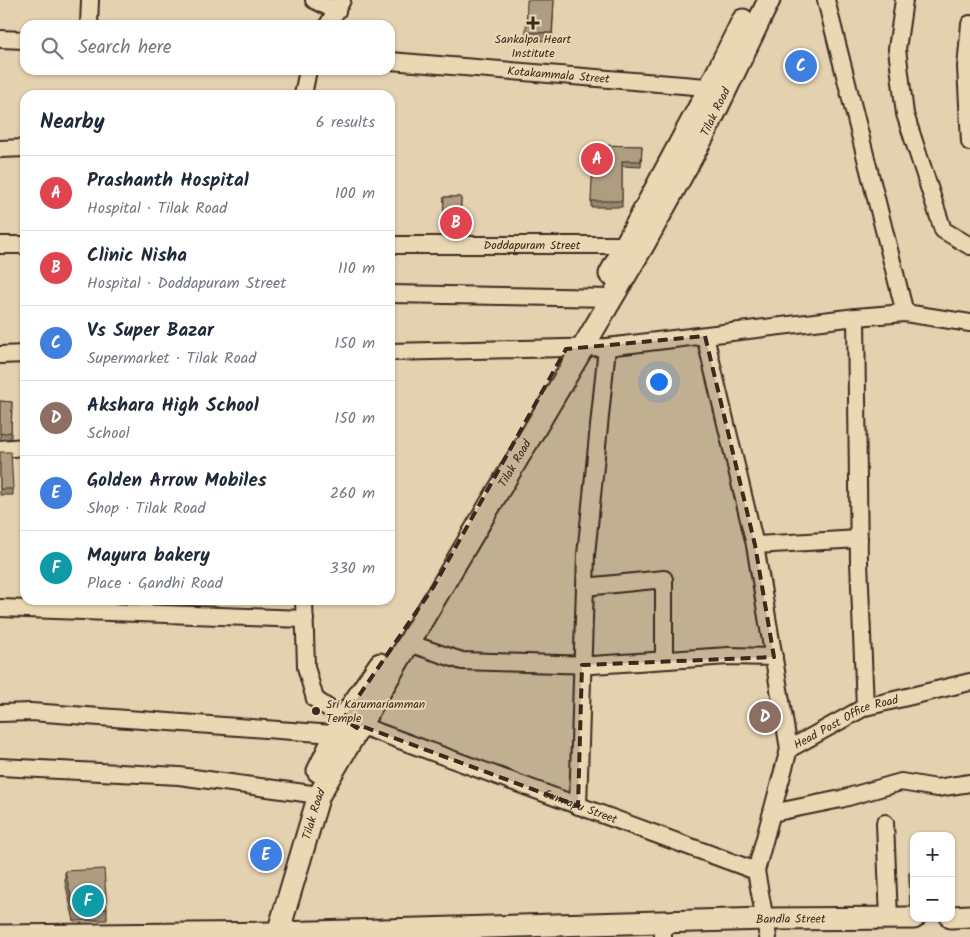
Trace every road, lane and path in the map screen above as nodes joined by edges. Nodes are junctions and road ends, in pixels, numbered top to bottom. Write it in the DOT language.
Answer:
graph roads {
  1 [pos="90,0"];
  2 [pos="314,0"];
  3 [pos="752,0"];
  4 [pos="769,0"];
  5 [pos="826,0"];
  6 [pos="904,0"];
  7 [pos="336,12"];
  8 [pos="89,20"];
  9 [pos="970,24"];
  10 [pos="0,39"];
  11 [pos="20,40"];
  12 [pos="395,61"];
  13 [pos="968,68"];
  14 [pos="307,75"];
  15 [pos="718,88"];
  16 [pos="304,90"];
  17 [pos="970,142"];
  18 [pos="20,148"];
  19 [pos="0,150"];
  20 [pos="636,244"];
  21 [pos="0,245"];
  22 [pos="20,245"];
  23 [pos="395,245"];
  24 [pos="970,246"];
  25 [pos="395,294"];
  26 [pos="604,298"];
  27 [pos="906,313"];
  28 [pos="856,317"];
  29 [pos="970,323"];
  30 [pos="705,336"];
  31 [pos="607,347"];
  32 [pos="574,348"];
  33 [pos="395,352"];
  34 [pos="20,354"];
  35 [pos="0,355"];
  36 [pos="20,447"];
  37 [pos="0,449"];
  38 [pos="859,539"];
  39 [pos="755,545"];
  40 [pos="585,587"];
  41 [pos="304,605"];
  42 [pos="171,607"];
  43 [pos="0,608"];
  44 [pos="305,619"];
  45 [pos="408,643"];
  46 [pos="774,657"];
  47 [pos="664,660"];
  48 [pos="582,665"];
  49 [pos="970,682"];
  50 [pos="865,707"];
  51 [pos="0,713"];
  52 [pos="350,728"];
  53 [pos="789,749"];
  54 [pos="0,766"];
  55 [pos="970,783"];
  56 [pos="313,794"];
  57 [pos="578,806"];
  58 [pos="772,813"];
  59 [pos="885,823"];
  60 [pos="756,871"];
  61 [pos="970,916"];
  62 [pos="955,917"];
  63 [pos="889,918"];
  64 [pos="910,918"];
  65 [pos="767,928"];
  66 [pos="663,930"];
  67 [pos="565,931"];
  68 [pos="380,933"];
  69 [pos="271,935"];
  70 [pos="0,936"];
  1 -- 8 [label="street"];
  2 -- 7 [label="street"];
  3 -- 15 [label="main road, Tilak Road"];
  4 -- 15 [label="main road, Tilak Road"];
  5 -- 27 [label="street"];
  6 -- 24 [label="street"];
  9 -- 13 [label="street"];
  10 -- 11 [label="street"];
  12 -- 15 [label="street, Kotakammala Street"];
  13 -- 17 [label="street"];
  14 -- 16 [label="street"];
  15 -- 20 [label="main road, Tilak Road"];
  18 -- 19 [label="street"];
  20 -- 23 [label="street, Doddapuram Street"];
  20 -- 26 [label="main road, Tilak Road"];
  21 -- 22 [label="street"];
  25 -- 26 [label="street"];
  26 -- 32 [label="main road, Tilak Road"];
  27 -- 28 [label="street"];
  27 -- 29 [label="street"];
  28 -- 30 [label="street"];
  28 -- 38 [label="street"];
  30 -- 31 [label="street"];
  30 -- 39 [label="street"];
  31 -- 32 [label="street"];
  31 -- 40 [label="street"];
  32 -- 33 [label="street"];
  32 -- 45 [label="main road, Tilak Road"];
  32 -- 52 [label="main road, Tilak Road"];
  34 -- 35 [label="street"];
  36 -- 37 [label="street"];
  38 -- 39 [label="street"];
  38 -- 50 [label="street"];
  39 -- 46 [label="street"];
  40 -- 47 [label="street"];
  40 -- 48 [label="street"];
  41 -- 44 [label="street"];
  42 -- 43 [label="street"];
  42 -- 44 [label="street"];
  44 -- 52 [label="street"];
  45 -- 48 [label="street"];
  45 -- 52 [label="main road, Tilak Road"];
  46 -- 47 [label="street"];
  46 -- 53 [label="street"];
  47 -- 48 [label="street"];
  48 -- 57 [label="street"];
  49 -- 50 [label="street, Head Post Office Road"];
  50 -- 53 [label="street, Head Post Office Road"];
  51 -- 52 [label="street"];
  52 -- 56 [label="main road, Tilak Road"];
  52 -- 57 [label="street, Sunnapu Street"];
  53 -- 58 [label="street, Head Post Office Road"];
  54 -- 56 [label="street"];
  55 -- 58 [label="street"];
  56 -- 69 [label="main road, Tilak Road"];
  57 -- 60 [label="street, Sunnapu Street"];
  58 -- 60 [label="street, Head Post Office Road"];
  59 -- 63 [label="street"];
  60 -- 65 [label="street"];
  61 -- 62 [label="main road"];
  63 -- 64 [label="main road, Bandla Street"];
  63 -- 65 [label="main road, Bandla Street"];
  65 -- 66 [label="main road, Bandla Street"];
  66 -- 67 [label="main road, Bandla Street"];
  67 -- 68 [label="main road, Bandla Street"];
  68 -- 69 [label="main road, Bandla Street"];
  69 -- 70 [label="main road, Bandla Street"];
}
